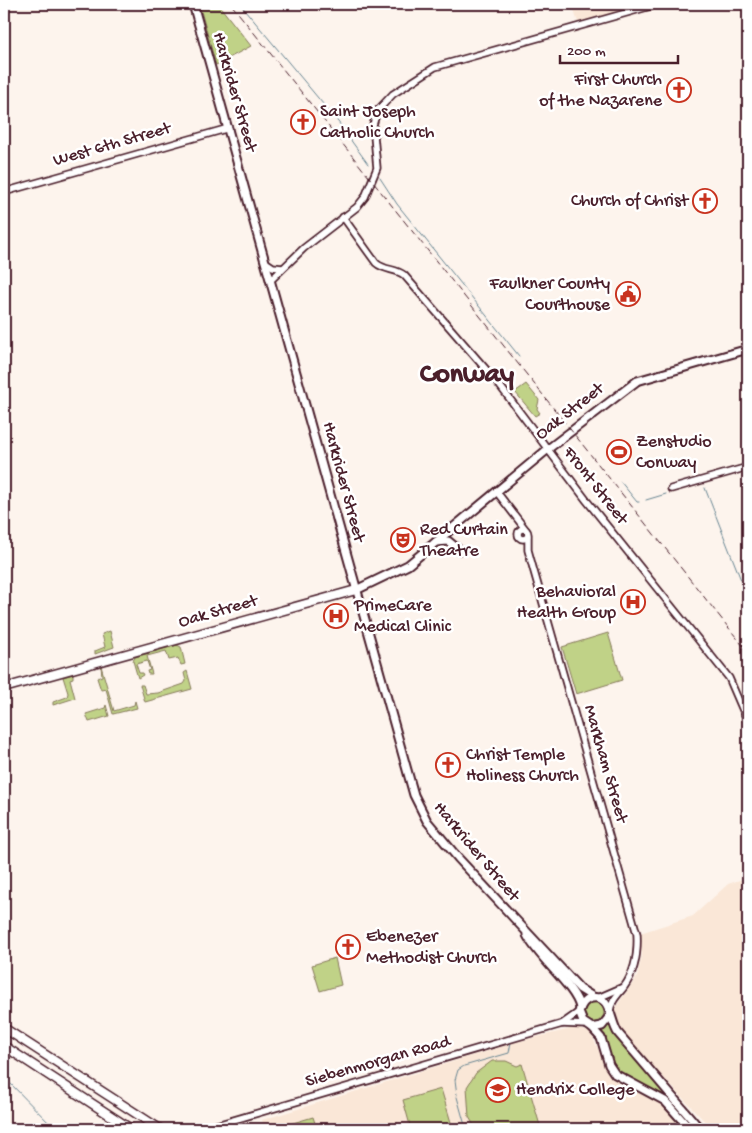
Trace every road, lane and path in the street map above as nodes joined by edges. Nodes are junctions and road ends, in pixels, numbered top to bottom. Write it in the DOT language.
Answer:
graph roads {
  1 [pos="193,4"];
  2 [pos="658,4"];
  3 [pos="229,128"];
  4 [pos="4,192"];
  5 [pos="343,218"];
  6 [pos="267,262"];
  7 [pos="282,268"];
  8 [pos="272,280"];
  9 [pos="748,349"];
  10 [pos="548,449"];
  11 [pos="748,468"];
  12 [pos="671,489"];
  13 [pos="496,492"];
  14 [pos="521,523"];
  15 [pos="519,531"];
  16 [pos="527,533"];
  17 [pos="521,539"];
  18 [pos="431,545"];
  19 [pos="459,550"];
  20 [pos="528,550"];
  21 [pos="356,590"];
  22 [pos="4,688"];
  23 [pos="748,722"];
  24 [pos="527,934"];
  25 [pos="625,985"];
  26 [pos="596,998"];
  27 [pos="579,1010"];
  28 [pos="610,1013"];
  29 [pos="562,1024"];
  30 [pos="589,1026"];
  31 [pos="4,1028"];
  32 [pos="4,1046"];
  33 [pos="131,1129"];
  34 [pos="160,1129"];
  35 [pos="203,1129"];
  36 [pos="690,1129"];
  37 [pos="700,1129"];
  1 -- 3 [label="main road, Harkrider Street"];
  2 -- 5 [label="street"];
  3 -- 4 [label="street, West 6th Street"];
  3 -- 6 [label="main road, Harkrider Street"];
  5 -- 7 [label="street"];
  5 -- 10 [label="street, Front Street"];
  6 -- 7 [label="street"];
  6 -- 8 [label="main road, Harkrider Street"];
  7 -- 8 [label="street"];
  8 -- 21 [label="main road, Harkrider Street"];
  9 -- 10 [label="main road, Oak Street"];
  10 -- 13 [label="main road, Oak Street"];
  10 -- 23 [label="street, Front Street"];
  11 -- 12 [label="street"];
  13 -- 14 [label="street"];
  13 -- 18 [label="main road, Oak Street"];
  14 -- 15 [label="street"];
  14 -- 16 [label="street"];
  15 -- 16 [label="street"];
  15 -- 17 [label="street, Markham Street"];
  16 -- 17 [label="street"];
  16 -- 20 [label="street, Markham Street"];
  17 -- 20 [label="street, Markham Street"];
  18 -- 19 [label="main road"];
  18 -- 21 [label="main road, Oak Street"];
  20 -- 25 [label="street, Markham Street"];
  21 -- 22 [label="highway, Oak Street"];
  21 -- 24 [label="main road, Harkrider Street"];
  24 -- 26 [label="main road, Harkrider Street"];
  24 -- 27 [label="main road, Harkrider Street"];
  25 -- 26 [label="street"];
  25 -- 28 [label="street, Markham Street"];
  26 -- 27 [label="main road"];
  26 -- 28 [label="main road"];
  27 -- 29 [label="street, Siebenmorgan Road"];
  27 -- 30 [label="main road"];
  28 -- 30 [label="main road"];
  28 -- 37 [label="main road"];
  29 -- 30 [label="street, Siebenmorgan Road"];
  29 -- 35 [label="street, Siebenmorgan Road"];
  30 -- 36 [label="main road"];
  31 -- 34 [label="highway"];
  32 -- 33 [label="highway"];
}
